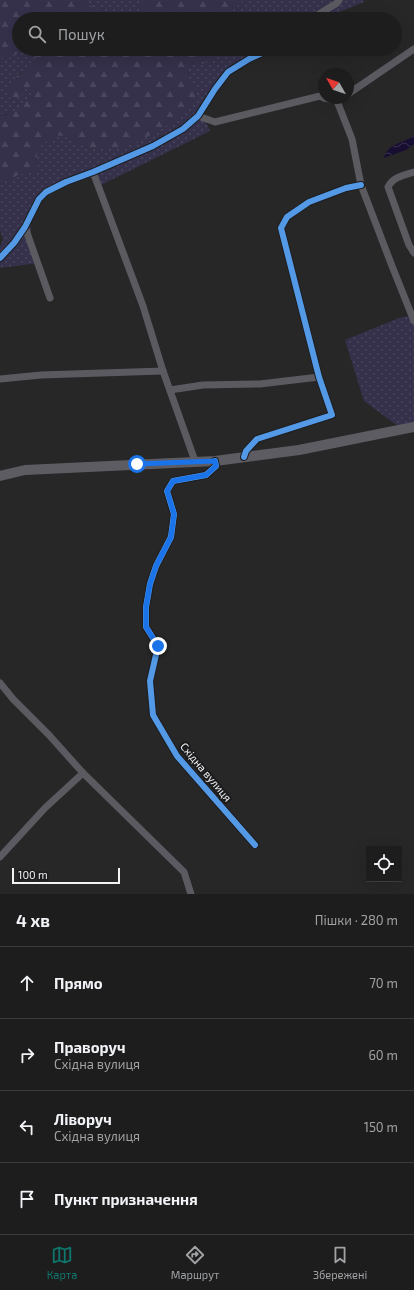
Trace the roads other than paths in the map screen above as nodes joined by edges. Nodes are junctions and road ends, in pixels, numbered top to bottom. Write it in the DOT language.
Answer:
graph roads {
  1 [pos="339,0"];
  2 [pos="322,12"];
  3 [pos="414,49"];
  4 [pos="257,56"];
  5 [pos="354,90"];
  6 [pos="318,96"];
  7 [pos="340,104"];
  8 [pos="198,116"];
  9 [pos="93,172"];
  10 [pos="414,172"];
  11 [pos="362,185"];
  12 [pos="25,227"];
  13 [pos="414,252"];
  14 [pos="0,258"];
  15 [pos="50,298"];
  16 [pos="414,321"];
  17 [pos="163,371"];
  18 [pos="319,377"];
  19 [pos="0,379"];
  20 [pos="170,390"];
  21 [pos="414,427"];
  22 [pos="244,457"];
  23 [pos="195,461"];
  24 [pos="215,461"];
  25 [pos="0,476"];
  26 [pos="0,683"];
  27 [pos="83,774"];
  28 [pos="255,845"];
  29 [pos="0,857"];
  30 [pos="191,894"];
  1 -- 2 [label="street"];
  3 -- 5 [label="street"];
  4 -- 8 [label="street"];
  6 -- 8 [label="street"];
  7 -- 11 [label="street"];
  8 -- 9 [label="street"];
  9 -- 12 [label="street"];
  9 -- 17 [label="street"];
  10 -- 13 [label="street"];
  11 -- 16 [label="street"];
  11 -- 18 [label="street"];
  12 -- 14 [label="street"];
  12 -- 15 [label="street"];
  17 -- 19 [label="street"];
  17 -- 20 [label="street"];
  18 -- 20 [label="street"];
  18 -- 22 [label="street"];
  20 -- 23 [label="street"];
  21 -- 22 [label="main road"];
  22 -- 24 [label="main road"];
  23 -- 24 [label="main road"];
  23 -- 25 [label="main road"];
  24 -- 28 [label="street, Східна вулиця"];
  26 -- 27 [label="street"];
  27 -- 29 [label="street"];
  27 -- 30 [label="street"];
}
